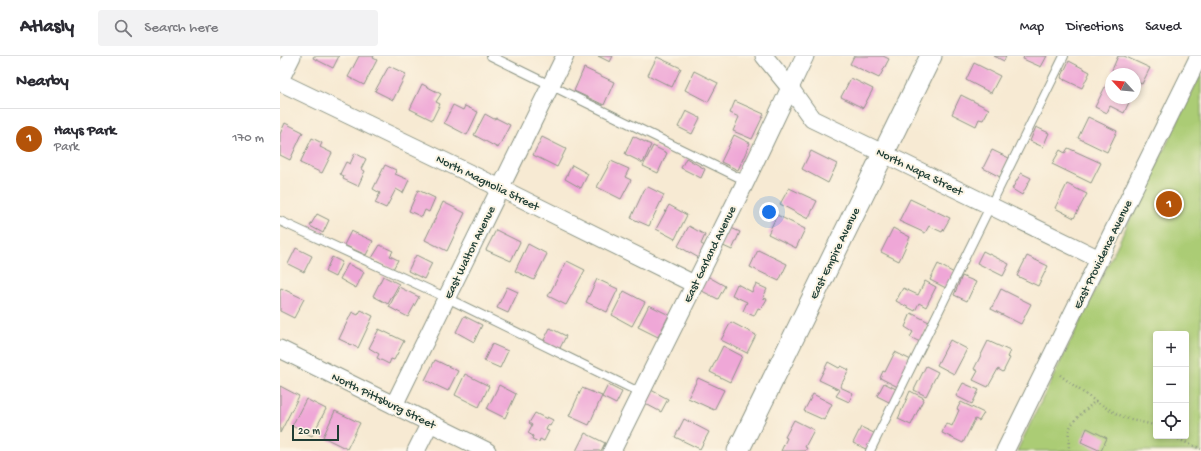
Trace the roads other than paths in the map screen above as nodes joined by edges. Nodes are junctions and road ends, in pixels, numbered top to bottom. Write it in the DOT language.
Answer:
graph roads {
  1 [pos="292,56"];
  2 [pos="491,56"];
  3 [pos="565,56"];
  4 [pos="764,56"];
  5 [pos="806,56"];
  6 [pos="931,56"];
  7 [pos="1064,56"];
  8 [pos="1199,56"];
  9 [pos="280,81"];
  10 [pos="551,85"];
  11 [pos="790,88"];
  12 [pos="883,153"];
  13 [pos="746,181"];
  14 [pos="500,188"];
  15 [pos="990,205"];
  16 [pos="280,220"];
  17 [pos="1099,259"];
  18 [pos="694,284"];
  19 [pos="447,298"];
  20 [pos="280,349"];
  21 [pos="641,393"];
  22 [pos="394,405"];
  23 [pos="430,423"];
  24 [pos="416,451"];
  25 [pos="487,451"];
  26 [pos="612,451"];
  27 [pos="738,451"];
  28 [pos="870,451"];
  29 [pos="1005,451"];
  1 -- 9 [label="street"];
  2 -- 10 [label="lane"];
  3 -- 10 [label="street, East Walton Avenue"];
  4 -- 11 [label="street, North Napa Street"];
  5 -- 11 [label="street, East Garland Avenue"];
  6 -- 12 [label="street, East Empire Avenue"];
  7 -- 15 [label="lane"];
  8 -- 17 [label="street, East Providence Avenue"];
  9 -- 14 [label="street, North Magnolia Street"];
  10 -- 13 [label="lane"];
  10 -- 14 [label="street, East Walton Avenue"];
  11 -- 12 [label="street, North Napa Street"];
  11 -- 13 [label="street, East Garland Avenue"];
  12 -- 15 [label="street, North Napa Street"];
  12 -- 27 [label="street, East Empire Avenue"];
  13 -- 18 [label="street, East Garland Avenue"];
  14 -- 18 [label="street, North Magnolia Street"];
  14 -- 19 [label="street, East Walton Avenue"];
  15 -- 17 [label="street, North Napa Street"];
  15 -- 28 [label="lane"];
  16 -- 19 [label="lane"];
  17 -- 29 [label="street, East Providence Avenue"];
  18 -- 21 [label="street, East Garland Avenue"];
  19 -- 21 [label="lane"];
  19 -- 22 [label="street, East Walton Avenue"];
  20 -- 22 [label="street, North Pittsburg Street"];
  21 -- 26 [label="street, East Garland Avenue"];
  22 -- 23 [label="street, North Pittsburg Street"];
  23 -- 24 [label="street"];
  23 -- 25 [label="street, North Pittsburg Street"];
}
